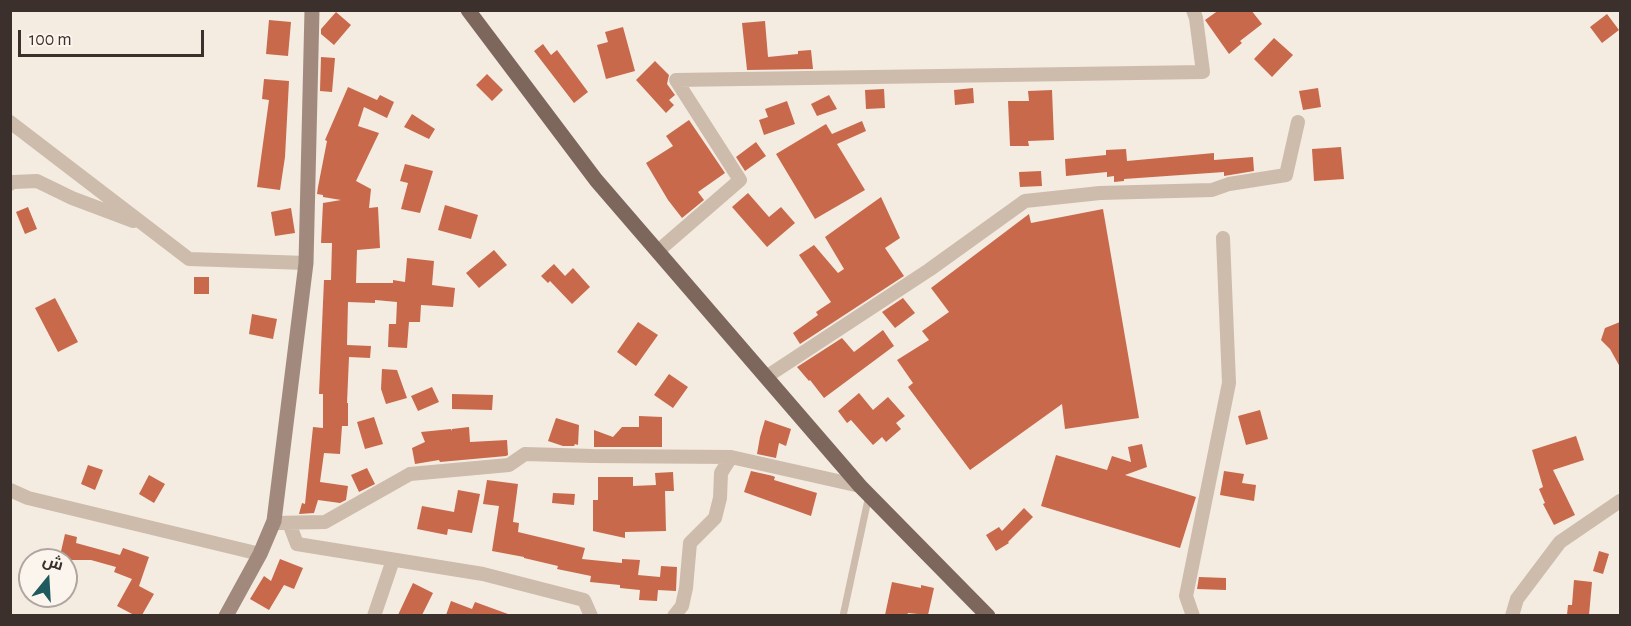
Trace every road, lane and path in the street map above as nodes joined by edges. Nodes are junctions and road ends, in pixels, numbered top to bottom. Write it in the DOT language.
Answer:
graph roads {
  1 [pos="312,10"];
  2 [pos="468,10"];
  3 [pos="1193,10"];
  4 [pos="10,122"];
  5 [pos="1298,122"];
  6 [pos="10,184"];
  7 [pos="146,226"];
  8 [pos="1222,238"];
  9 [pos="658,251"];
  10 [pos="306,263"];
  11 [pos="766,377"];
  12 [pos="731,457"];
  13 [pos="10,490"];
  14 [pos="865,491"];
  15 [pos="1620,501"];
  16 [pos="273,523"];
  17 [pos="289,523"];
  18 [pos="260,554"];
  19 [pos="393,560"];
  20 [pos="226,615"];
  21 [pos="374,615"];
  22 [pos="591,615"];
  23 [pos="674,615"];
  24 [pos="843,615"];
  25 [pos="988,615"];
  26 [pos="1193,615"];
  27 [pos="1512,615"];
  1 -- 10 [label="street"];
  2 -- 9 [label="main road"];
  3 -- 9 [label="street"];
  4 -- 7 [label="street"];
  5 -- 11 [label="street"];
  6 -- 7 [label="street"];
  7 -- 10 [label="street"];
  8 -- 26 [label="street"];
  9 -- 11 [label="main road"];
  10 -- 16 [label="street"];
  11 -- 14 [label="main road"];
  12 -- 14 [label="street"];
  12 -- 17 [label="street"];
  12 -- 23 [label="street"];
  13 -- 18 [label="street"];
  14 -- 24 [label="lane"];
  14 -- 25 [label="main road"];
  15 -- 27 [label="street"];
  16 -- 17 [label="street"];
  16 -- 18 [label="street"];
  17 -- 19 [label="street"];
  18 -- 20 [label="street"];
  19 -- 21 [label="street"];
  19 -- 22 [label="street"];
}
